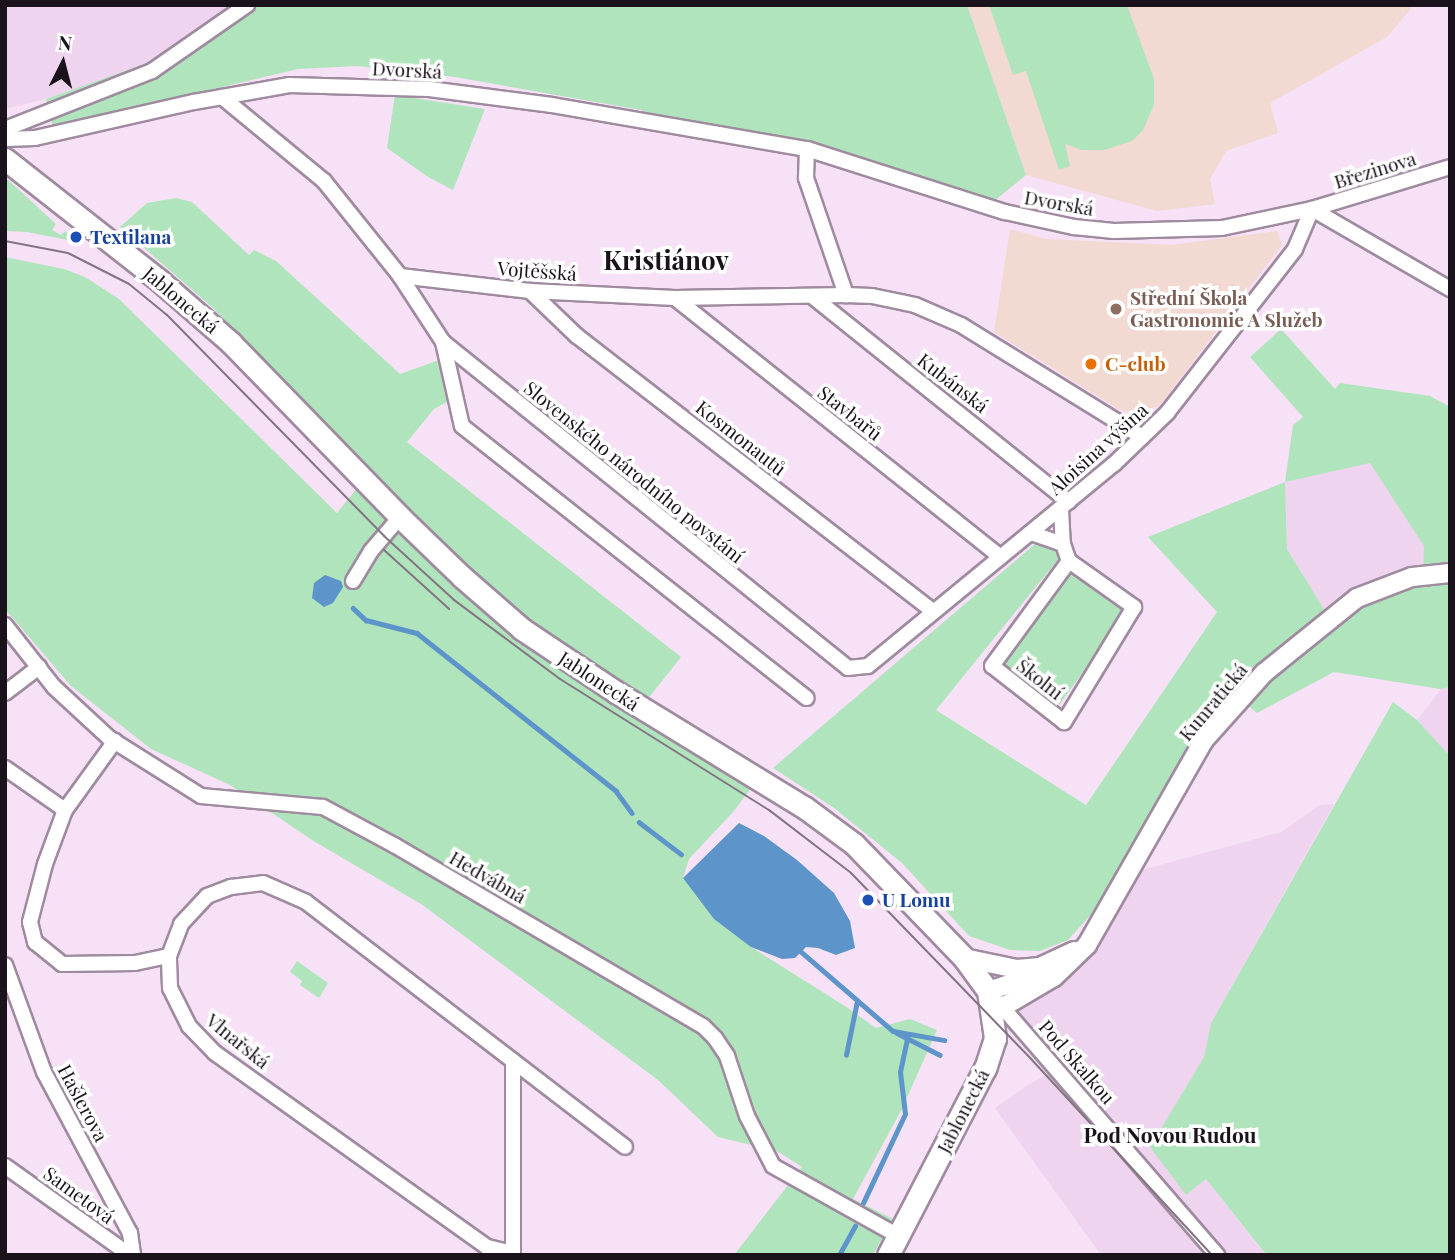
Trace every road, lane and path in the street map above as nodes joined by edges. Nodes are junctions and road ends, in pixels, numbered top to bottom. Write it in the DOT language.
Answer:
graph roads {
  1 [pos="247,5"];
  2 [pos="222,97"];
  3 [pos="5,129"];
  4 [pos="5,139"];
  5 [pos="807,149"];
  6 [pos="5,159"];
  7 [pos="1450,167"];
  8 [pos="1312,209"];
  9 [pos="400,276"];
  10 [pos="1450,289"];
  11 [pos="530,291"];
  12 [pos="846,295"];
  13 [pos="812,296"];
  14 [pos="675,298"];
  15 [pos="443,342"];
  16 [pos="1142,437"];
  17 [pos="1065,505"];
  18 [pos="400,517"];
  19 [pos="1031,533"];
  20 [pos="1063,544"];
  21 [pos="1001,557"];
  22 [pos="1069,561"];
  23 [pos="1450,573"];
  24 [pos="353,581"];
  25 [pos="933,611"];
  26 [pos="5,625"];
  27 [pos="868,666"];
  28 [pos="39,667"];
  29 [pos="5,693"];
  30 [pos="806,698"];
  31 [pos="115,741"];
  32 [pos="5,768"];
  33 [pos="65,810"];
  34 [pos="1087,944"];
  35 [pos="169,956"];
  36 [pos="964,958"];
  37 [pos="5,965"];
  38 [pos="995,1003"];
  39 [pos="513,1061"];
  40 [pos="625,1147"];
  41 [pos="5,1166"];
  42 [pos="893,1245"];
  43 [pos="513,1254"];
  44 [pos="131,1255"];
  45 [pos="1217,1255"];
  1 -- 3 [label="street"];
  2 -- 4 [label="street, Dvorská"];
  2 -- 5 [label="street, Dvorská"];
  2 -- 9 [label="street"];
  5 -- 8 [label="street, Dvorská"];
  5 -- 12 [label="street"];
  6 -- 18 [label="main road, Jablonecká"];
  7 -- 8 [label="street, Březinova"];
  8 -- 10 [label="street"];
  8 -- 16 [label="street, Aloisina výšina"];
  9 -- 11 [label="street, Vojtěšská"];
  9 -- 15 [label="street, Slovenského národního povstání"];
  11 -- 14 [label="street, Vojtěšská"];
  11 -- 25 [label="street, Kosmonautů"];
  12 -- 13 [label="street, Vojtěšská"];
  12 -- 16 [label="street, Vojtěšská"];
  13 -- 14 [label="street, Vojtěšská"];
  13 -- 17 [label="street, Kubánská"];
  14 -- 21 [label="street, Stavbařů"];
  15 -- 27 [label="street, Slovenského národního povstání"];
  15 -- 30 [label="street"];
  16 -- 17 [label="street, Aloisina výšina"];
  17 -- 19 [label="street, Aloisina výšina"];
  17 -- 20 [label="street"];
  18 -- 24 [label="street"];
  18 -- 36 [label="main road, Jablonecká"];
  19 -- 20 [label="street"];
  19 -- 21 [label="street, Aloisina výšina"];
  20 -- 22 [label="street"];
  21 -- 25 [label="street, Aloisina výšina"];
  22 -- 22 [label="street, Školní"];
  23 -- 34 [label="street, Kunratická"];
  25 -- 27 [label="street, Aloisina výšina"];
  26 -- 28 [label="street, Hedvábná"];
  28 -- 29 [label="street"];
  28 -- 31 [label="street, Hedvábná"];
  31 -- 33 [label="street"];
  31 -- 42 [label="street, Hedvábná"];
  32 -- 33 [label="street"];
  33 -- 35 [label="street"];
  34 -- 36 [label="street"];
  34 -- 38 [label="street, Kunratická"];
  35 -- 39 [label="street, Vlnařská"];
  35 -- 43 [label="street, Vlnařská"];
  36 -- 38 [label="main road, Jablonecká"];
  37 -- 44 [label="street, Hašlerova"];
  38 -- 42 [label="main road, Jablonecká"];
  38 -- 45 [label="street, Pod Skalkou"];
  39 -- 40 [label="street, Vlnařská"];
  39 -- 43 [label="street, Vlnařská"];
  41 -- 44 [label="street, Sametová"];
}
